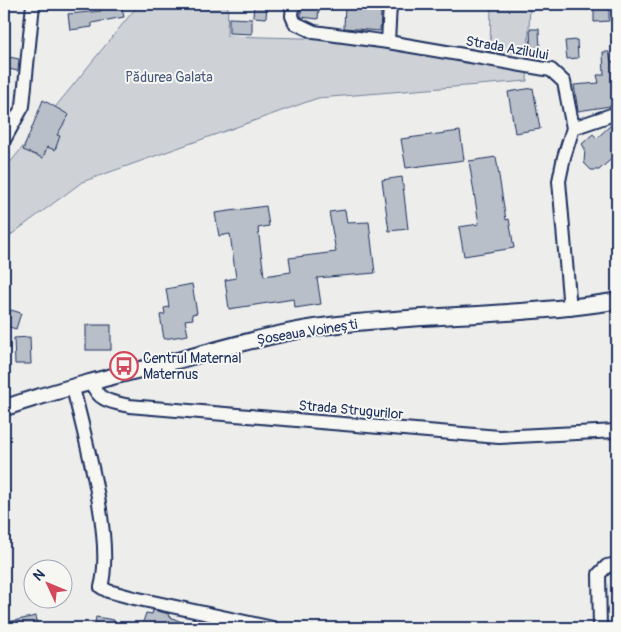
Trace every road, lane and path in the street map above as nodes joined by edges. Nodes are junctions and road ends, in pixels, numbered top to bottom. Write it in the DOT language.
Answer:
graph roads {
  1 [pos="34,4"];
  2 [pos="293,4"];
  3 [pos="390,4"];
  4 [pos="388,42"];
  5 [pos="617,113"];
  6 [pos="573,128"];
  7 [pos="4,140"];
  8 [pos="617,301"];
  9 [pos="570,308"];
  10 [pos="92,383"];
  11 [pos="73,388"];
  12 [pos="4,408"];
  13 [pos="617,431"];
  14 [pos="617,564"];
  15 [pos="274,628"];
  16 [pos="600,628"];
  1 -- 7 [label="street"];
  2 -- 4 [label="street, Strada Azilului"];
  3 -- 4 [label="street"];
  4 -- 6 [label="street, Strada Azilului"];
  5 -- 6 [label="street"];
  6 -- 9 [label="street, Strada Azilului"];
  8 -- 9 [label="main road, Șoseaua Voinești"];
  9 -- 10 [label="main road, Șoseaua Voinești"];
  10 -- 11 [label="main road, Șoseaua Voinești"];
  10 -- 13 [label="street, Strada Strugurilor"];
  11 -- 12 [label="main road, Șoseaua Voinești"];
  11 -- 15 [label="street"];
  14 -- 16 [label="street"];
}
